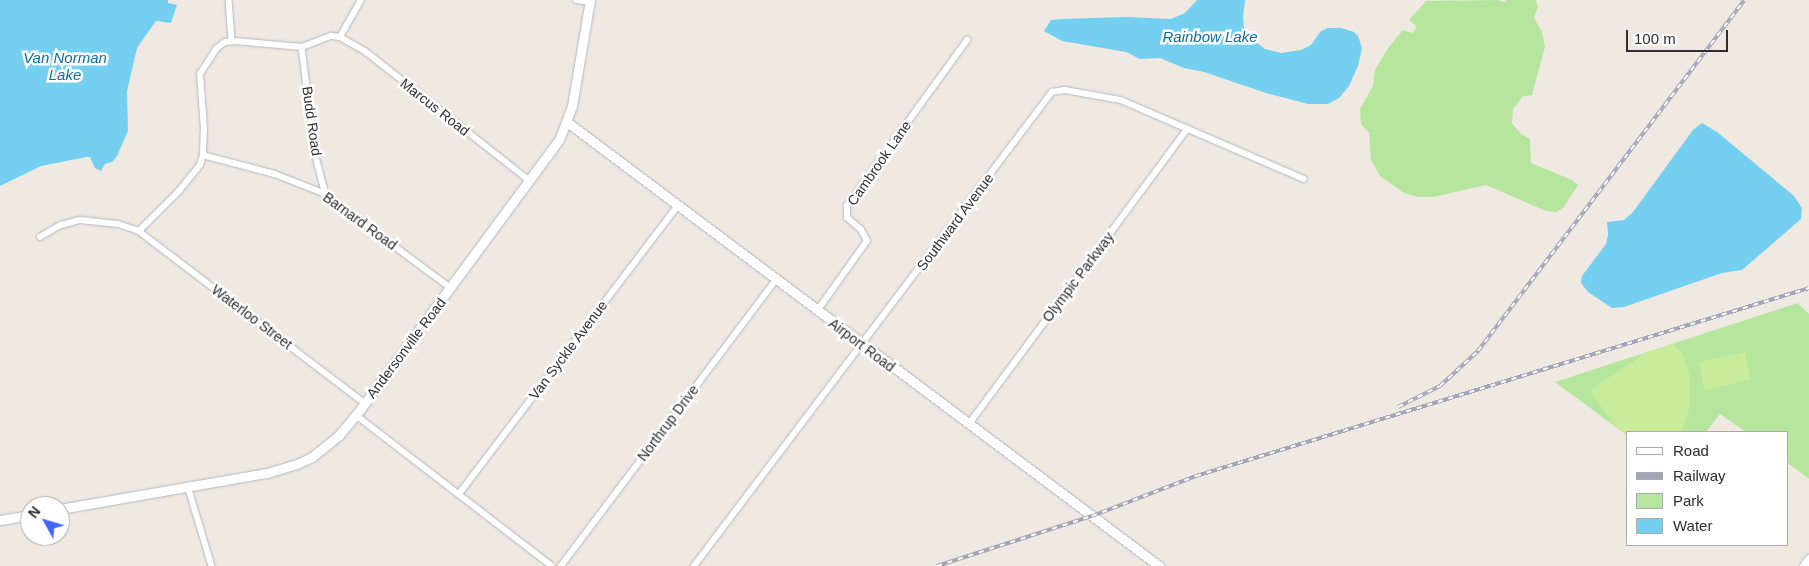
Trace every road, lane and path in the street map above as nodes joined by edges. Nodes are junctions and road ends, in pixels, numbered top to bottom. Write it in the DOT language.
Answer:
graph roads {
  1 [pos="229,0"];
  2 [pos="361,0"];
  3 [pos="576,0"];
  4 [pos="590,1"];
  5 [pos="340,37"];
  6 [pos="967,40"];
  7 [pos="232,41"];
  8 [pos="302,47"];
  9 [pos="567,122"];
  10 [pos="1188,129"];
  11 [pos="203,155"];
  12 [pos="1304,179"];
  13 [pos="529,180"];
  14 [pos="326,195"];
  15 [pos="678,206"];
  16 [pos="139,231"];
  17 [pos="40,237"];
  18 [pos="776,280"];
  19 [pos="451,288"];
  20 [pos="817,311"];
  21 [pos="861,344"];
  22 [pos="365,403"];
  23 [pos="356,415"];
  24 [pos="969,424"];
  25 [pos="188,486"];
  26 [pos="459,494"];
  27 [pos="70,507"];
  28 [pos="20,517"];
  29 [pos="0,520"];
  30 [pos="1809,559"];
  31 [pos="212,566"];
  32 [pos="552,566"];
  33 [pos="561,566"];
  34 [pos="694,566"];
  35 [pos="1159,566"];
  36 [pos="1804,566"];
  1 -- 7 [label="street"];
  2 -- 5 [label="street"];
  3 -- 4 [label="street"];
  4 -- 9 [label="street, Andersonville Road"];
  5 -- 8 [label="street"];
  5 -- 13 [label="street, Marcus Road"];
  6 -- 20 [label="street, Cambrook Lane"];
  7 -- 8 [label="street"];
  7 -- 11 [label="street"];
  8 -- 14 [label="street, Budd Road"];
  9 -- 13 [label="street, Andersonville Road"];
  9 -- 15 [label="street, Airport Road"];
  10 -- 12 [label="street, Southward Avenue"];
  10 -- 21 [label="street, Southward Avenue"];
  10 -- 24 [label="street, Olympic Parkway"];
  11 -- 14 [label="street, Barnard Road"];
  11 -- 16 [label="street"];
  13 -- 19 [label="street, Andersonville Road"];
  14 -- 19 [label="street, Barnard Road"];
  15 -- 18 [label="street, Airport Road"];
  15 -- 26 [label="street, Van Syckle Avenue"];
  16 -- 17 [label="street"];
  16 -- 22 [label="street, Waterloo Street"];
  18 -- 20 [label="street, Airport Road"];
  18 -- 33 [label="street, Northrup Drive"];
  19 -- 22 [label="street, Andersonville Road"];
  20 -- 21 [label="street, Airport Road"];
  21 -- 24 [label="street, Airport Road"];
  21 -- 34 [label="street, Southward Avenue"];
  22 -- 23 [label="street, Andersonville Road"];
  23 -- 25 [label="street, Andersonville Road"];
  23 -- 26 [label="street"];
  24 -- 35 [label="street, Airport Road"];
  25 -- 27 [label="street, Andersonville Road"];
  25 -- 31 [label="street"];
  26 -- 32 [label="street"];
  28 -- 29 [label="street"];
  30 -- 36 [label="street"];
}
